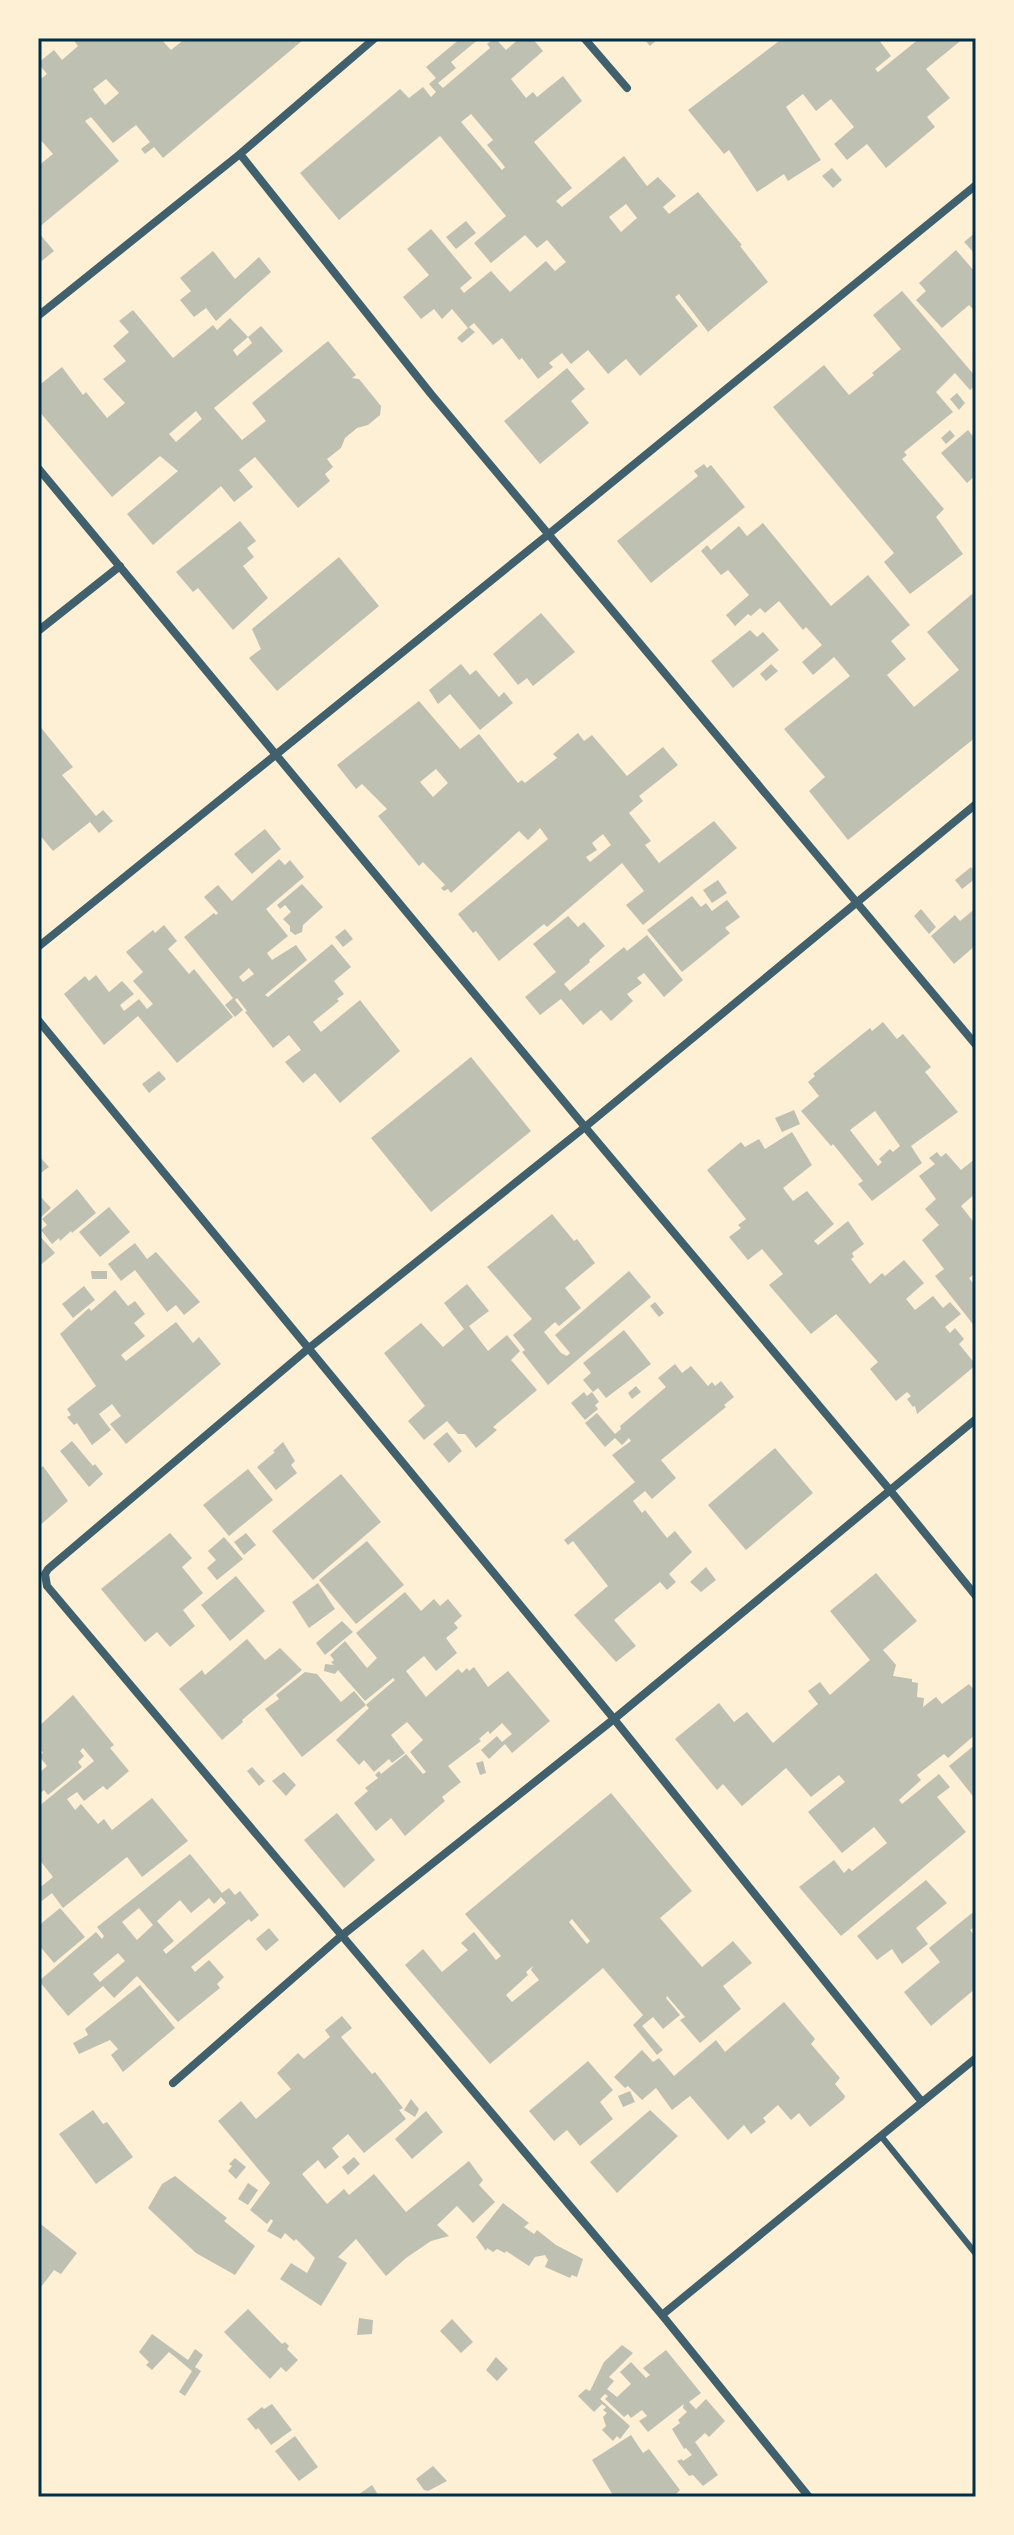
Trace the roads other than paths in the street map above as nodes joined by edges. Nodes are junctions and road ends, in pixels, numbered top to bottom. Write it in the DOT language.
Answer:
graph roads {
  1 [pos="375,38"];
  2 [pos="584,38"];
  3 [pos="627,88"];
  4 [pos="240,154"];
  5 [pos="976,185"];
  6 [pos="38,316"];
  7 [pos="38,468"];
  8 [pos="550,533"];
  9 [pos="120,566"];
  10 [pos="38,631"];
  11 [pos="276,755"];
  12 [pos="976,804"];
  13 [pos="857,903"];
  14 [pos="38,947"];
  15 [pos="38,1020"];
  16 [pos="976,1045"];
  17 [pos="585,1127"];
  18 [pos="309,1348"];
  19 [pos="976,1419"];
  20 [pos="889,1489"];
  21 [pos="976,1596"];
  22 [pos="614,1719"];
  23 [pos="340,1937"];
  24 [pos="976,2058"];
  25 [pos="173,2083"];
  26 [pos="922,2102"];
  27 [pos="881,2136"];
  28 [pos="976,2254"];
  29 [pos="662,2315"];
  30 [pos="809,2497"];
  1 -- 4 [label="street"];
  2 -- 3 [label="street"];
  4 -- 6 [label="street"];
  4 -- 8 [label="street"];
  5 -- 8 [label="street"];
  7 -- 9 [label="street"];
  8 -- 11 [label="street"];
  8 -- 13 [label="street"];
  9 -- 10 [label="street"];
  9 -- 11 [label="street"];
  11 -- 14 [label="street"];
  11 -- 17 [label="street"];
  12 -- 13 [label="street"];
  13 -- 16 [label="street"];
  13 -- 17 [label="street"];
  15 -- 18 [label="street"];
  17 -- 18 [label="street"];
  17 -- 20 [label="street"];
  18 -- 22 [label="street"];
  18 -- 23 [label="street"];
  19 -- 20 [label="street"];
  20 -- 21 [label="street"];
  20 -- 22 [label="street"];
  22 -- 23 [label="street"];
  22 -- 26 [label="street"];
  23 -- 25 [label="street"];
  23 -- 29 [label="street"];
  24 -- 26 [label="street"];
  26 -- 27 [label="street"];
  27 -- 28 [label="lane"];
  27 -- 29 [label="street"];
  29 -- 30 [label="street"];
}
